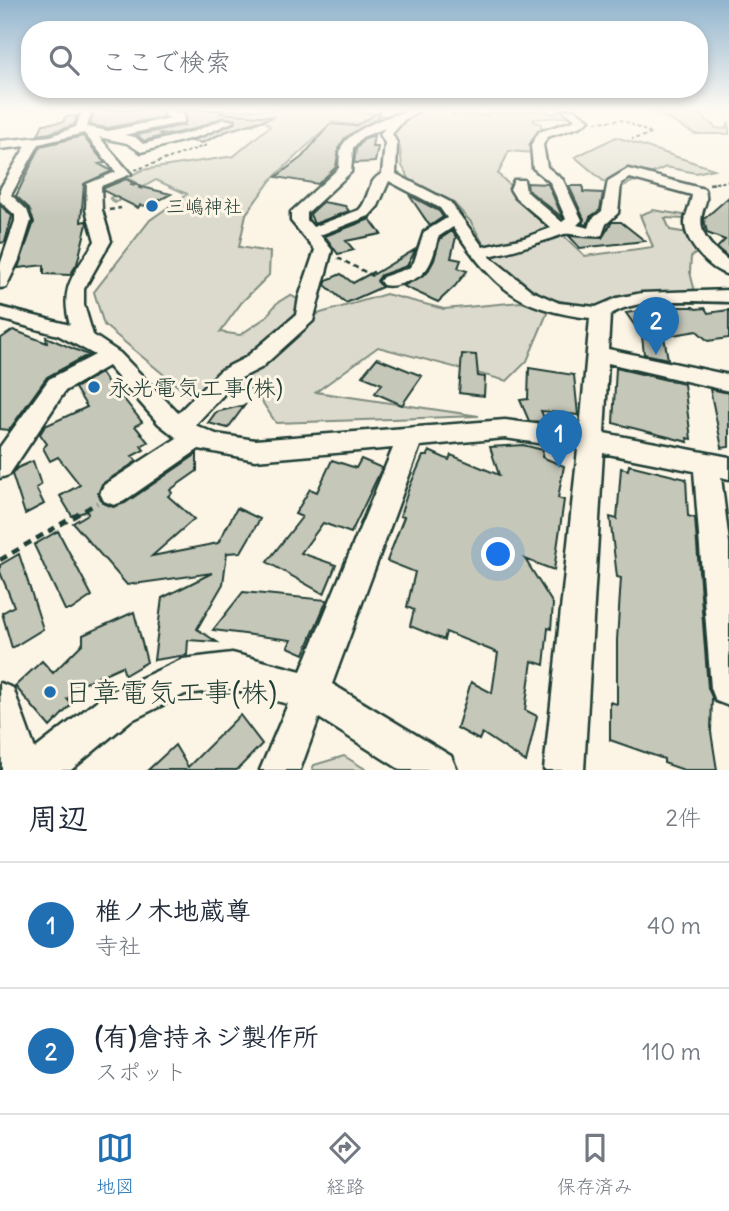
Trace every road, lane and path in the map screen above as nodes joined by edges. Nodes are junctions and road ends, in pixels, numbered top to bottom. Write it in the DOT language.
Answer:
graph roads {
  1 [pos="32,146"];
  2 [pos="99,146"];
  3 [pos="204,146"];
  4 [pos="349,146"];
  5 [pos="391,146"];
  6 [pos="537,146"];
  7 [pos="124,174"];
  8 [pos="389,176"];
  9 [pos="6,182"];
  10 [pos="519,183"];
  11 [pos="94,184"];
  12 [pos="458,222"];
  13 [pos="567,225"];
  14 [pos="309,234"];
  15 [pos="324,250"];
  16 [pos="478,253"];
  17 [pos="729,270"];
  18 [pos="389,281"];
  19 [pos="0,283"];
  20 [pos="729,296"];
  21 [pos="0,313"];
  22 [pos="600,313"];
  23 [pos="83,337"];
  24 [pos="598,354"];
  25 [pos="118,365"];
  26 [pos="729,383"];
  27 [pos="187,433"];
  28 [pos="411,436"];
  29 [pos="590,443"];
  30 [pos="717,465"];
  31 [pos="0,467"];
  32 [pos="126,491"];
  33 [pos="0,560"];
  34 [pos="729,688"];
  35 [pos="311,692"];
  36 [pos="0,701"];
  37 [pos="22,770"];
  38 [pos="40,770"];
  39 [pos="280,770"];
  40 [pos="437,770"];
  41 [pos="564,770"];
  1 -- 9 [label="street"];
  2 -- 7 [label="street"];
  3 -- 7 [label="path"];
  4 -- 14 [label="street"];
  5 -- 8 [label="street"];
  6 -- 13 [label="street"];
  7 -- 11 [label="street"];
  8 -- 12 [label="street"];
  8 -- 14 [label="street"];
  9 -- 19 [label="street"];
  10 -- 13 [label="street"];
  11 -- 23 [label="street"];
  12 -- 16 [label="street"];
  12 -- 18 [label="street"];
  13 -- 16 [label="street"];
  13 -- 17 [label="street"];
  14 -- 15 [label="street"];
  15 -- 18 [label="path"];
  15 -- 27 [label="street"];
  16 -- 22 [label="street"];
  20 -- 22 [label="street"];
  21 -- 23 [label="street"];
  22 -- 24 [label="street"];
  23 -- 25 [label="street"];
  24 -- 26 [label="street"];
  24 -- 29 [label="street"];
  25 -- 27 [label="street"];
  25 -- 31 [label="street"];
  27 -- 28 [label="street"];
  27 -- 32 [label="street"];
  28 -- 29 [label="street"];
  28 -- 35 [label="street"];
  29 -- 30 [label="street"];
  29 -- 41 [label="street"];
  30 -- 34 [label="street"];
  32 -- 33 [label="path"];
  35 -- 38 [label="street"];
  35 -- 39 [label="street"];
  35 -- 40 [label="street"];
  36 -- 37 [label="street"];
}
